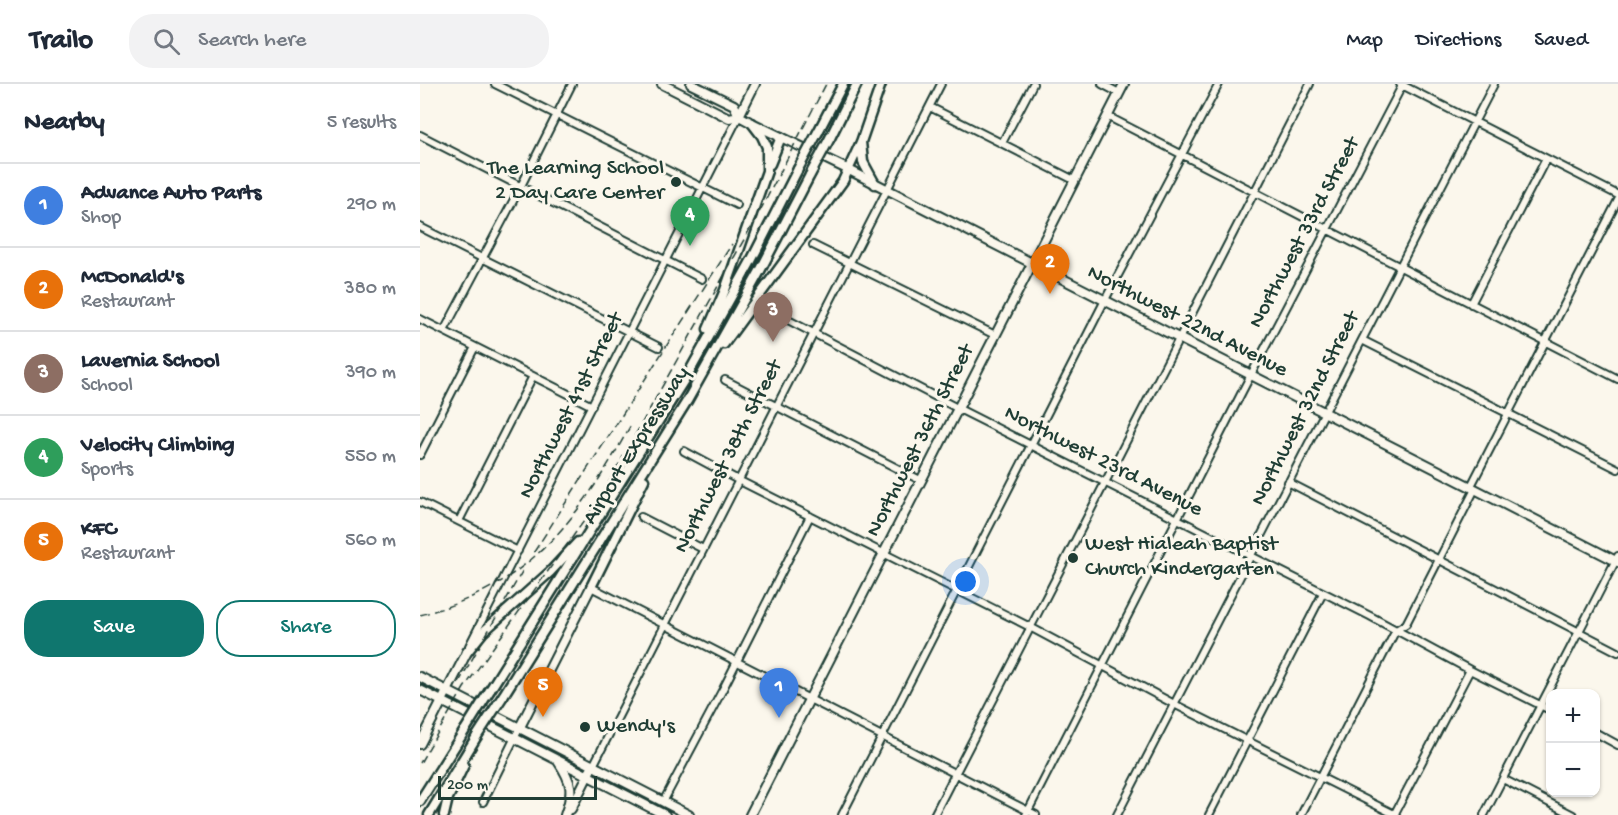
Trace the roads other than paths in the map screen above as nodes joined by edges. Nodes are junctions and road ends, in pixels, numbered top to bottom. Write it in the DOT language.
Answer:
graph roads {
  1 [pos="495,84"];
  2 [pos="572,84"];
  3 [pos="662,84"];
  4 [pos="682,84"];
  5 [pos="691,84"];
  6 [pos="755,84"];
  7 [pos="843,84"];
  8 [pos="857,84"];
  9 [pos="881,84"];
  10 [pos="941,84"];
  11 [pos="1033,84"];
  12 [pos="1102,84"];
  13 [pos="1124,84"];
  14 [pos="1219,84"];
  15 [pos="1310,84"];
  16 [pos="1401,84"];
  17 [pos="1494,84"];
  18 [pos="678,93"];
  19 [pos="1119,93"];
  20 [pos="930,106"];
  21 [pos="556,115"];
  22 [pos="739,116"];
  23 [pos="1107,116"];
  24 [pos="1474,122"];
  25 [pos="752,123"];
  26 [pos="420,135"];
  27 [pos="781,137"];
  28 [pos="861,142"];
  29 [pos="1002,143"];
  30 [pos="1182,155"];
  31 [pos="1546,159"];
  32 [pos="847,169"];
  33 [pos="767,171"];
  34 [pos="1074,180"];
  35 [pos="875,184"];
  36 [pos="521,186"];
  37 [pos="702,189"];
  38 [pos="886,189"];
  39 [pos="1255,192"];
  40 [pos="1618,195"];
  41 [pos="1618,200"];
  42 [pos="737,205"];
  43 [pos="420,227"];
  44 [pos="1327,230"];
  45 [pos="813,245"];
  46 [pos="482,258"];
  47 [pos="666,260"];
  48 [pos="849,262"];
  49 [pos="1032,263"];
  50 [pos="1400,267"];
  51 [pos="702,279"];
  52 [pos="1105,300"];
  53 [pos="1471,304"];
  54 [pos="769,310"];
  55 [pos="420,319"];
  56 [pos="444,331"];
  57 [pos="629,333"];
  58 [pos="813,333"];
  59 [pos="996,335"];
  60 [pos="1178,337"];
  61 [pos="1362,340"];
  62 [pos="1545,342"];
  63 [pos="475,347"];
  64 [pos="659,347"];
  65 [pos="712,358"];
  66 [pos="691,369"];
  67 [pos="1251,374"];
  68 [pos="533,376"];
  69 [pos="1618,378"];
  70 [pos="725,380"];
  71 [pos="592,406"];
  72 [pos="775,406"];
  73 [pos="957,408"];
  74 [pos="1324,411"];
  75 [pos="1507,413"];
  76 [pos="1031,445"];
  77 [pos="657,451"];
  78 [pos="684,451"];
  79 [pos="420,455"];
  80 [pos="1618,470"];
  81 [pos="738,480"];
  82 [pos="920,480"];
  83 [pos="1288,482"];
  84 [pos="1104,483"];
  85 [pos="1473,488"];
  86 [pos="420,501"];
  87 [pos="810,516"];
  88 [pos="641,517"];
  89 [pos="1178,520"];
  90 [pos="459,521"];
  91 [pos="591,529"];
  92 [pos="703,549"];
  93 [pos="518,551"];
  94 [pos="883,554"];
  95 [pos="1250,557"];
  96 [pos="1617,559"];
  97 [pos="1439,561"];
  98 [pos="591,587"];
  99 [pos="958,591"];
  100 [pos="1323,593"];
  101 [pos="664,625"];
  102 [pos="1030,627"];
  103 [pos="1396,630"];
  104 [pos="1579,632"];
  105 [pos="467,652"];
  106 [pos="1618,652"];
  107 [pos="736,661"];
  108 [pos="1102,666"];
  109 [pos="1470,670"];
  110 [pos="420,677"];
  111 [pos="420,690"];
  112 [pos="447,691"];
  113 [pos="809,698"];
  114 [pos="442,701"];
  115 [pos="1174,704"];
  116 [pos="1542,705"];
  117 [pos="1546,707"];
  118 [pos="519,729"];
  119 [pos="1600,735"];
  120 [pos="477,736"];
  121 [pos="882,736"];
  122 [pos="515,738"];
  123 [pos="1248,740"];
  124 [pos="420,744"];
  125 [pos="1618,745"];
  126 [pos="557,760"];
  127 [pos="593,766"];
  128 [pos="955,774"];
  129 [pos="588,776"];
  130 [pos="1321,777"];
  131 [pos="1503,779"];
  132 [pos="420,801"];
  133 [pos="483,802"];
  134 [pos="663,802"];
  135 [pos="641,803"];
  136 [pos="1027,813"];
  137 [pos="661,814"];
  138 [pos="429,815"];
  139 [pos="444,815"];
  140 [pos="566,815"];
  141 [pos="689,815"];
  142 [pos="750,815"];
  143 [pos="842,815"];
  144 [pos="934,815"];
  145 [pos="1036,815"];
  146 [pos="1117,815"];
  147 [pos="1209,815"];
  148 [pos="1301,815"];
  149 [pos="1394,815"];
  150 [pos="1484,815"];
  151 [pos="1573,815"];
  1 -- 21 [label="street"];
  2 -- 21 [label="street"];
  3 -- 18 [label="main road, Northwest 22nd Avenue"];
  4 -- 18 [label="street"];
  5 -- 22 [label="main road, Northwest 22nd Avenue"];
  6 -- 22 [label="main road, Northwest 41st Street"];
  7 -- 66 [label="highway, Airport Expressway, bridge"];
  8 -- 65 [label="highway, Airport Expressway, bridge"];
  9 -- 28 [label="highway"];
  10 -- 20 [label="street, Northwest 38th Street"];
  11 -- 29 [label="street"];
  12 -- 19 [label="street"];
  13 -- 19 [label="main road, Northwest 36th Street"];
  14 -- 30 [label="street"];
  15 -- 39 [label="street"];
  16 -- 24 [label="street"];
  16 -- 44 [label="street, Northwest 33rd Street"];
  17 -- 24 [label="street, Northwest 32nd Street"];
  18 -- 22 [label="main road, Northwest 22nd Avenue"];
  19 -- 23 [label="main road, Northwest 36th Street"];
  20 -- 29 [label="street"];
  20 -- 38 [label="street, Northwest 38th Street"];
  21 -- 36 [label="street"];
  21 -- 37 [label="street"];
  22 -- 25 [label="main road, Northwest 22nd Avenue"];
  22 -- 37 [label="street, Northwest 41st Street"];
  23 -- 30 [label="street"];
  23 -- 34 [label="main road, Northwest 36th Street"];
  24 -- 31 [label="street"];
  24 -- 50 [label="street, Northwest 32nd Street"];
  25 -- 27 [label="main road, Northwest 22nd Avenue"];
  25 -- 33 [label="highway"];
  26 -- 36 [label="street"];
  27 -- 32 [label="main road, Northwest 22nd Avenue"];
  27 -- 33 [label="highway"];
  28 -- 32 [label="highway"];
  28 -- 35 [label="highway"];
  29 -- 34 [label="street"];
  30 -- 39 [label="street"];
  30 -- 52 [label="street"];
  31 -- 40 [label="street"];
  31 -- 53 [label="street"];
  32 -- 35 [label="main road, Northwest 22nd Avenue"];
  32 -- 65 [label="highway"];
  33 -- 66 [label="highway"];
  34 -- 49 [label="main road, Northwest 36th Street"];
  35 -- 38 [label="main road, Northwest 22nd Avenue"];
  36 -- 46 [label="street"];
  36 -- 47 [label="street"];
  37 -- 42 [label="street"];
  37 -- 47 [label="street, Northwest 41st Street"];
  38 -- 48 [label="street, Northwest 38th Street"];
  38 -- 49 [label="main road, Northwest 22nd Avenue"];
  39 -- 44 [label="street"];
  39 -- 60 [label="street"];
  41 -- 62 [label="street"];
  43 -- 46 [label="street"];
  44 -- 50 [label="street"];
  44 -- 67 [label="street, Northwest 33rd Street"];
  45 -- 48 [label="street"];
  46 -- 56 [label="street"];
  46 -- 57 [label="street"];
  47 -- 51 [label="street"];
  47 -- 57 [label="street, Northwest 41st Street"];
  48 -- 58 [label="street, Northwest 38th Street"];
  48 -- 59 [label="street"];
  49 -- 52 [label="main road, Northwest 22nd Avenue"];
  49 -- 59 [label="main road, Northwest 36th Street"];
  50 -- 53 [label="street"];
  50 -- 61 [label="street, Northwest 32nd Street"];
  52 -- 60 [label="main road, Northwest 22nd Avenue"];
  52 -- 76 [label="street"];
  53 -- 62 [label="street"];
  54 -- 58 [label="street, Northwest 23rd Avenue"];
  55 -- 56 [label="street"];
  56 -- 63 [label="street"];
  57 -- 64 [label="street"];
  57 -- 71 [label="street, Northwest 41st Street"];
  58 -- 72 [label="street, Northwest 38th Street"];
  58 -- 73 [label="street, Northwest 23rd Avenue"];
  59 -- 73 [label="main road, Northwest 36th Street"];
  60 -- 67 [label="main road, Northwest 22nd Avenue"];
  60 -- 84 [label="street"];
  61 -- 74 [label="street, Northwest 32nd Street"];
  61 -- 75 [label="street"];
  62 -- 69 [label="street"];
  62 -- 75 [label="street"];
  63 -- 68 [label="street"];
  63 -- 79 [label="street"];
  65 -- 77 [label="highway, Airport Expressway"];
  66 -- 91 [label="highway, Airport Expressway"];
  67 -- 74 [label="main road, Northwest 22nd Avenue"];
  67 -- 89 [label="street, Northwest 33rd Street"];
  68 -- 71 [label="street"];
  68 -- 90 [label="street"];
  70 -- 72 [label="street"];
  71 -- 93 [label="street, Northwest 41st Street"];
  72 -- 81 [label="street, Northwest 38th Street"];
  72 -- 82 [label="street"];
  73 -- 76 [label="street, Northwest 23rd Avenue"];
  73 -- 82 [label="main road, Northwest 36th Street"];
  74 -- 83 [label="street, Northwest 32nd Street"];
  74 -- 85 [label="main road, Northwest 22nd Avenue"];
  75 -- 80 [label="street"];
  75 -- 85 [label="street"];
  76 -- 84 [label="street, Northwest 23rd Avenue"];
  76 -- 99 [label="street"];
  77 -- 98 [label="highway"];
  77 -- 120 [label="highway, Airport Expressway, bridge"];
  78 -- 81 [label="street"];
  81 -- 87 [label="street"];
  81 -- 92 [label="street, Northwest 38th Street"];
  82 -- 94 [label="main road, Northwest 36th Street"];
  83 -- 95 [label="street, Northwest 32nd Street"];
  83 -- 97 [label="street"];
  84 -- 89 [label="street, Northwest 23rd Avenue"];
  84 -- 102 [label="street"];
  85 -- 96 [label="main road, Northwest 22nd Avenue"];
  85 -- 97 [label="street"];
  86 -- 90 [label="street"];
  87 -- 94 [label="street"];
  87 -- 107 [label="street"];
  88 -- 92 [label="street"];
  89 -- 95 [label="street, Northwest 23rd Avenue"];
  89 -- 108 [label="street, Northwest 33rd Street"];
  90 -- 93 [label="street"];
  91 -- 105 [label="highway"];
  91 -- 132 [label="highway, Airport Expressway, bridge"];
  92 -- 101 [label="street, Northwest 38th Street"];
  93 -- 105 [label="street, Northwest 41st Street"];
  94 -- 99 [label="street"];
  94 -- 113 [label="main road, Northwest 36th Street"];
  95 -- 100 [label="street, Northwest 23rd Avenue"];
  95 -- 115 [label="street, Northwest 32nd Street"];
  96 -- 104 [label="street"];
  97 -- 103 [label="street"];
  97 -- 104 [label="street"];
  98 -- 101 [label="street"];
  98 -- 118 [label="main road"];
  99 -- 102 [label="street"];
  99 -- 121 [label="street"];
  100 -- 103 [label="street, Northwest 23rd Avenue"];
  100 -- 123 [label="street"];
  101 -- 107 [label="street"];
  101 -- 127 [label="street, Northwest 38th Street"];
  102 -- 108 [label="street"];
  102 -- 128 [label="street"];
  103 -- 109 [label="street, Northwest 23rd Avenue"];
  103 -- 130 [label="street"];
  104 -- 106 [label="street"];
  104 -- 116 [label="street"];
  105 -- 112 [label="main road, Northwest 41st Street"];
  107 -- 113 [label="street"];
  107 -- 134 [label="street"];
  108 -- 115 [label="street"];
  108 -- 136 [label="street, Northwest 33rd Street"];
  109 -- 116 [label="street, Northwest 23rd Avenue"];
  109 -- 149 [label="street"];
  110 -- 112 [label="main road"];
  111 -- 114 [label="main road"];
  112 -- 114 [label="main road, Northwest 41st Street"];
  112 -- 118 [label="main road"];
  113 -- 121 [label="street"];
  113 -- 142 [label="main road, Northwest 36th Street"];
  114 -- 122 [label="main road"];
  114 -- 124 [label="main road, Northwest 41st Street"];
  115 -- 123 [label="street"];
  115 -- 146 [label="street, Northwest 32nd Street"];
  116 -- 117 [label="street, Northwest 23rd Avenue"];
  116 -- 131 [label="street"];
  118 -- 122 [label="street"];
  118 -- 127 [label="main road"];
  119 -- 125 [label="street"];
  120 -- 138 [label="highway, Airport Expressway"];
  120 -- 139 [label="highway"];
  121 -- 128 [label="street"];
  121 -- 143 [label="street"];
  122 -- 126 [label="main road"];
  122 -- 133 [label="street"];
  123 -- 130 [label="street"];
  123 -- 147 [label="street"];
  126 -- 129 [label="main road"];
  126 -- 140 [label="main road"];
  127 -- 129 [label="main road, Northwest 38th Street"];
  127 -- 134 [label="main road"];
  128 -- 136 [label="street"];
  128 -- 144 [label="street"];
  129 -- 135 [label="main road"];
  129 -- 140 [label="main road, Northwest 38th Street"];
  130 -- 148 [label="street"];
  130 -- 149 [label="street"];
  131 -- 150 [label="street"];
  131 -- 151 [label="street"];
  134 -- 135 [label="main road"];
  134 -- 141 [label="main road"];
  135 -- 137 [label="main road"];
  136 -- 145 [label="street"];
}
